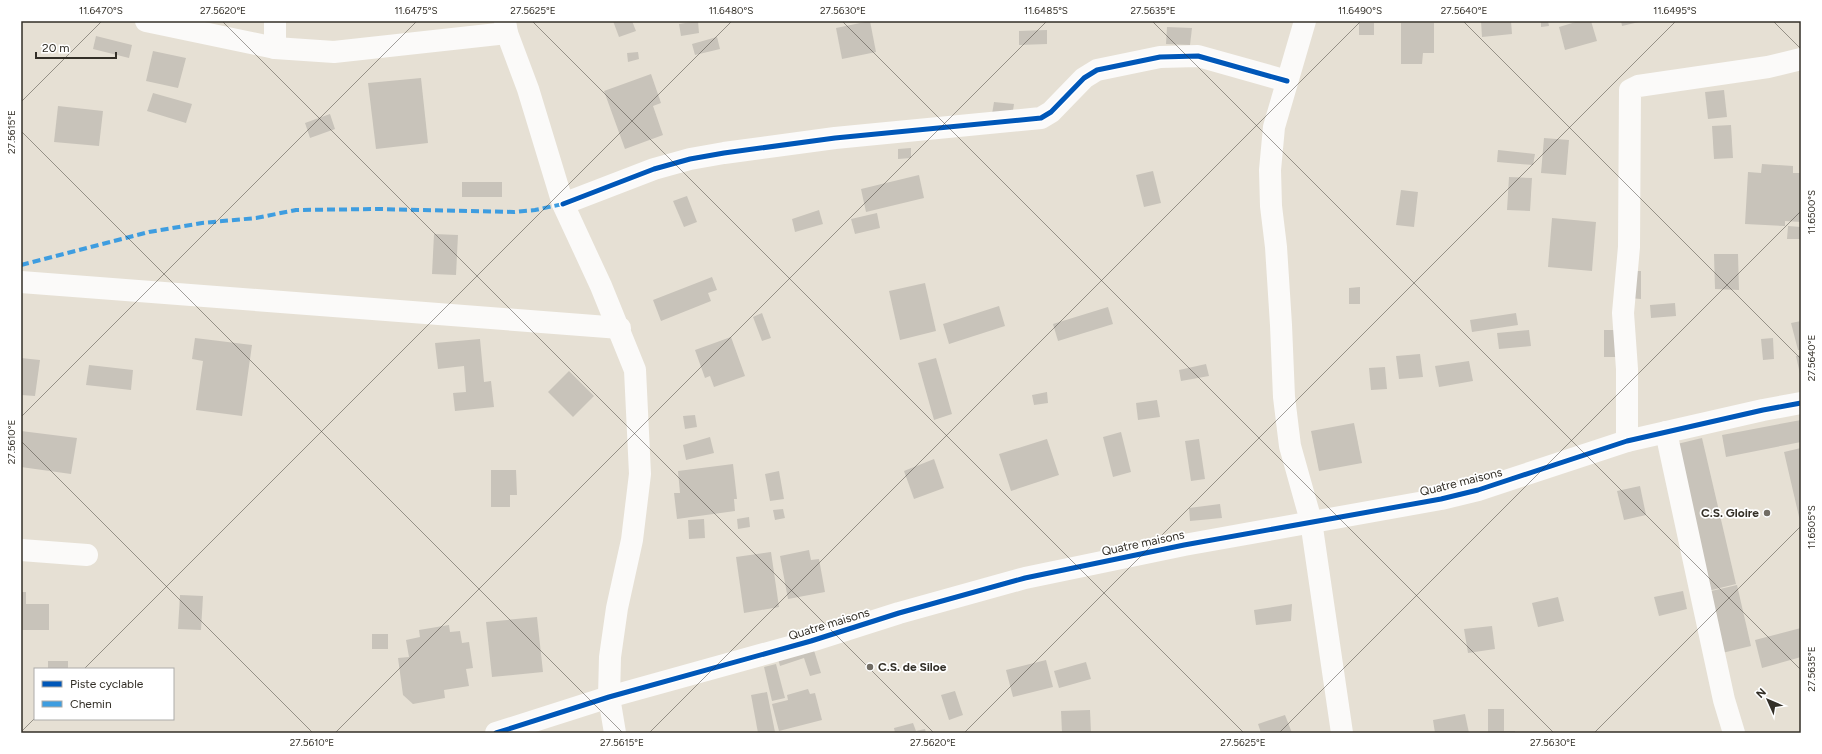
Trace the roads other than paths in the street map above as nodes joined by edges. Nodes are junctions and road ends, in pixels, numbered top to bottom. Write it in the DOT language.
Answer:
graph roads {
  1 [pos="146,21"];
  2 [pos="275,21"];
  3 [pos="1305,21"];
  4 [pos="506,27"];
  5 [pos="275,48"];
  6 [pos="1801,59"];
  7 [pos="1288,81"];
  8 [pos="563,204"];
  9 [pos="21,282"];
  10 [pos="620,328"];
  11 [pos="1801,403"];
  12 [pos="1666,432"];
  13 [pos="1627,441"];
  14 [pos="1311,521"];
  15 [pos="21,550"];
  16 [pos="87,555"];
  17 [pos="609,697"];
  18 [pos="496,733"];
  19 [pos="616,733"];
  20 [pos="1342,733"];
  21 [pos="1734,733"];
  1 -- 5 [label="street"];
  2 -- 5 [label="street"];
  3 -- 7 [label="street"];
  4 -- 5 [label="street"];
  4 -- 8 [label="street"];
  6 -- 13 [label="street"];
  7 -- 8 [label="street"];
  7 -- 14 [label="street"];
  8 -- 10 [label="street"];
  9 -- 10 [label="street"];
  10 -- 17 [label="street"];
  11 -- 12 [label="street, Quatre maisons"];
  12 -- 13 [label="street, Quatre maisons"];
  12 -- 21 [label="street"];
  13 -- 14 [label="street, Quatre maisons"];
  14 -- 17 [label="street, Quatre maisons"];
  14 -- 20 [label="street"];
  15 -- 16 [label="street"];
  17 -- 18 [label="street, Quatre maisons"];
  17 -- 19 [label="street"];
}
